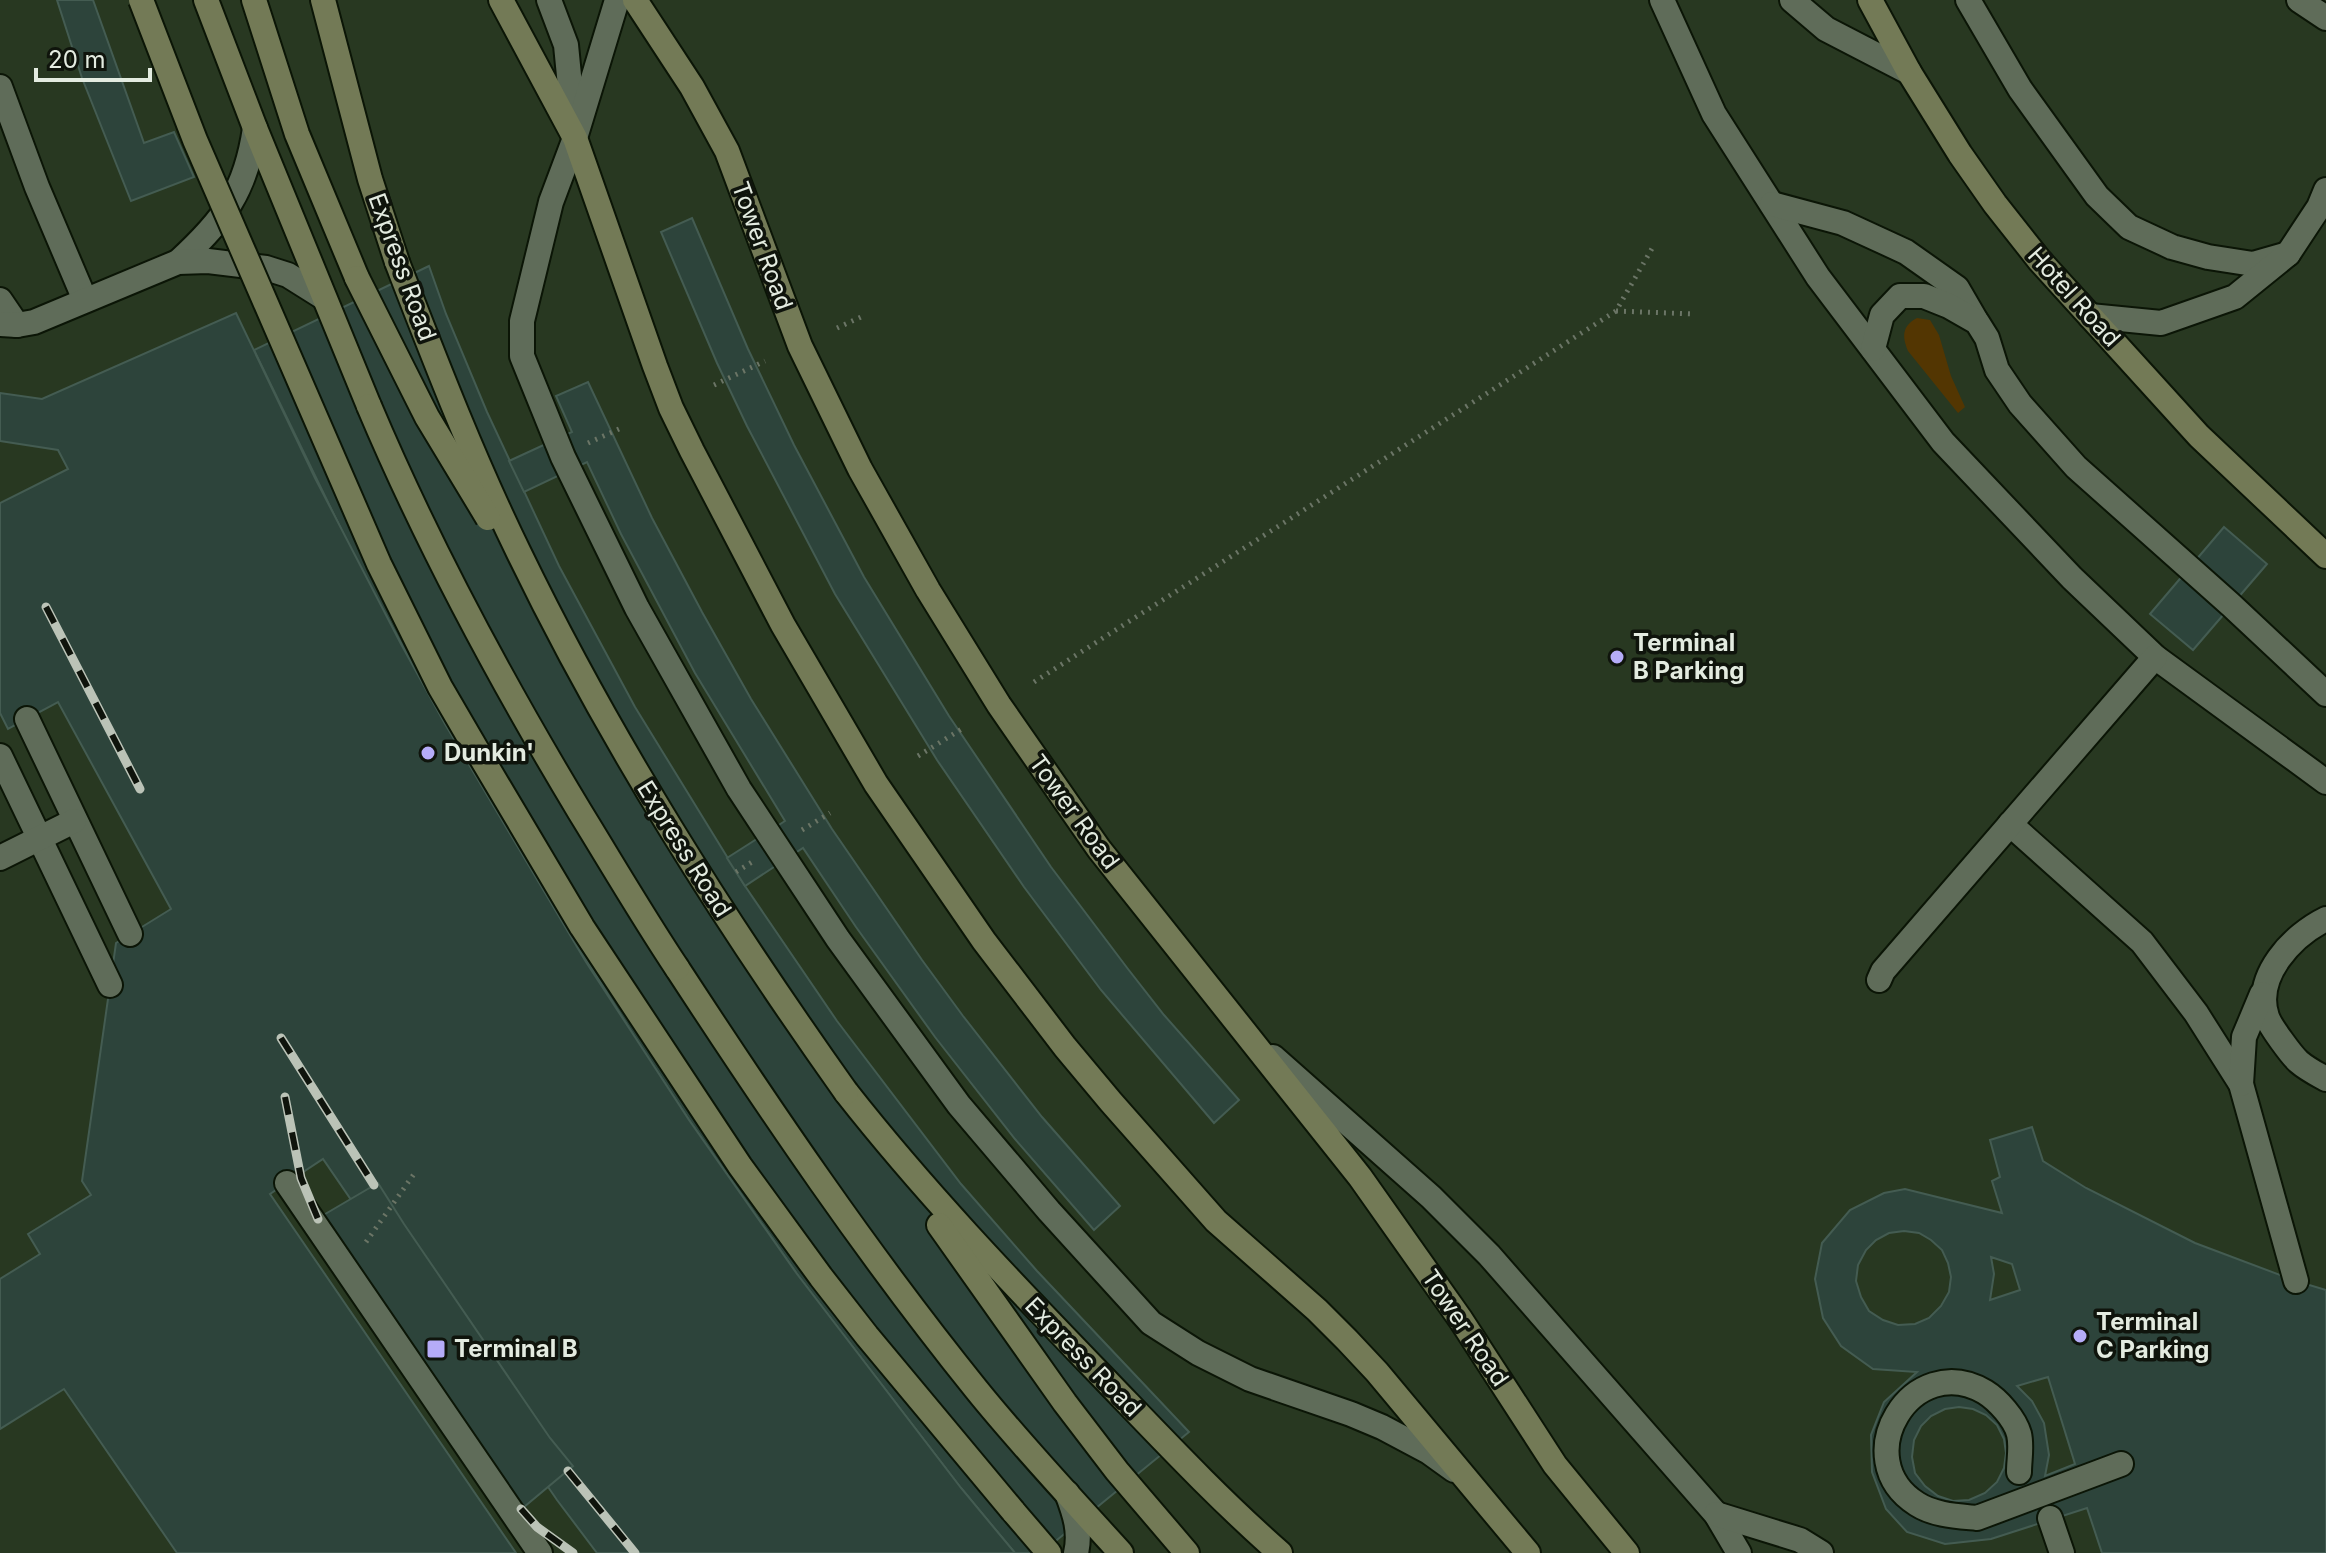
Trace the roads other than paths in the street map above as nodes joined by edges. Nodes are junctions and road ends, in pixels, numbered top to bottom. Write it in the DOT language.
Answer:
graph roads {
  1 [pos="141,0"];
  2 [pos="206,0"];
  3 [pos="254,0"];
  4 [pos="323,0"];
  5 [pos="501,0"];
  6 [pos="549,0"];
  7 [pos="617,0"];
  8 [pos="635,0"];
  9 [pos="1662,0"];
  10 [pos="1792,0"];
  11 [pos="1870,0"];
  12 [pos="1968,0"];
  13 [pos="2299,0"];
  14 [pos="2326,18"];
  15 [pos="1909,72"];
  16 [pos="0,87"];
  17 [pos="255,128"];
  18 [pos="575,138"];
  19 [pos="2326,190"];
  20 [pos="1772,204"];
  21 [pos="2288,254"];
  22 [pos="178,262"];
  23 [pos="323,297"];
  24 [pos="0,300"];
  25 [pos="85,300"];
  26 [pos="2090,316"];
  27 [pos="1977,322"];
  28 [pos="8,324"];
  29 [pos="1873,349"];
  30 [pos="2326,556"];
  31 [pos="553,622"];
  32 [pos="2155,657"];
  33 [pos="2326,694"];
  34 [pos="27,719"];
  35 [pos="0,756"];
  36 [pos="2326,782"];
  37 [pos="74,821"];
  38 [pos="2010,824"];
  39 [pos="39,838"];
  40 [pos="0,858"];
  41 [pos="2326,919"];
  42 [pos="130,934"];
  43 [pos="1879,980"];
  44 [pos="110,985"];
  45 [pos="2264,990"];
  46 [pos="1244,1032"];
  47 [pos="2326,1079"];
  48 [pos="2241,1084"];
  49 [pos="846,1092"];
  50 [pos="287,1183"];
  51 [pos="2296,1281"];
  52 [pos="2121,1464"];
  53 [pos="2019,1472"];
  54 [pos="1467,1479"];
  55 [pos="1067,1492"];
  56 [pos="1716,1514"];
  57 [pos="2050,1518"];
  58 [pos="1076,1552"];
  59 [pos="540,1553"];
  60 [pos="1049,1553"];
  61 [pos="1121,1553"];
  62 [pos="1187,1553"];
  63 [pos="1280,1553"];
  64 [pos="1528,1553"];
  65 [pos="1627,1553"];
  66 [pos="1739,1553"];
  67 [pos="1821,1553"];
  68 [pos="2062,1553"];
  1 -- 60 [label="street, bridge"];
  2 -- 17 [label="street"];
  3 -- 31 [label="street, bridge"];
  4 -- 31 [label="street, Express Road, bridge"];
  5 -- 18 [label="street"];
  6 -- 18 [label="lane"];
  7 -- 18 [label="lane"];
  8 -- 46 [label="street, Tower Road"];
  9 -- 20 [label="lane"];
  10 -- 15 [label="lane"];
  11 -- 15 [label="street, Hotel Road"];
  12 -- 21 [label="lane"];
  13 -- 14 [label="lane"];
  15 -- 26 [label="street, Hotel Road"];
  16 -- 25 [label="lane"];
  17 -- 22 [label="lane"];
  17 -- 23 [label="street"];
  18 -- 54 [label="street"];
  18 -- 54 [label="lane"];
  19 -- 21 [label="lane"];
  20 -- 27 [label="lane"];
  20 -- 29 [label="lane"];
  21 -- 26 [label="lane"];
  22 -- 23 [label="lane"];
  22 -- 25 [label="lane"];
  23 -- 55 [label="street, bridge"];
  24 -- 28 [label="lane"];
  25 -- 28 [label="lane"];
  26 -- 30 [label="street, Hotel Road"];
  27 -- 29 [label="lane"];
  27 -- 33 [label="lane"];
  29 -- 32 [label="lane"];
  31 -- 49 [label="street, Express Road, bridge"];
  32 -- 36 [label="lane"];
  32 -- 38 [label="lane"];
  34 -- 37 [label="lane"];
  35 -- 39 [label="lane"];
  37 -- 39 [label="lane"];
  37 -- 42 [label="lane"];
  38 -- 43 [label="lane"];
  38 -- 48 [label="lane"];
  39 -- 40 [label="lane"];
  39 -- 44 [label="lane"];
  41 -- 45 [label="lane"];
  45 -- 47 [label="lane"];
  45 -- 48 [label="lane"];
  46 -- 56 [label="lane"];
  46 -- 65 [label="street, Tower Road"];
  48 -- 51 [label="lane"];
  49 -- 62 [label="street"];
  49 -- 63 [label="street, Express Road"];
  50 -- 59 [label="lane"];
  52 -- 53 [label="lane"];
  54 -- 64 [label="street"];
  55 -- 58 [label="lane"];
  55 -- 61 [label="street"];
  56 -- 66 [label="lane"];
  56 -- 67 [label="lane"];
  57 -- 68 [label="lane"];
}
